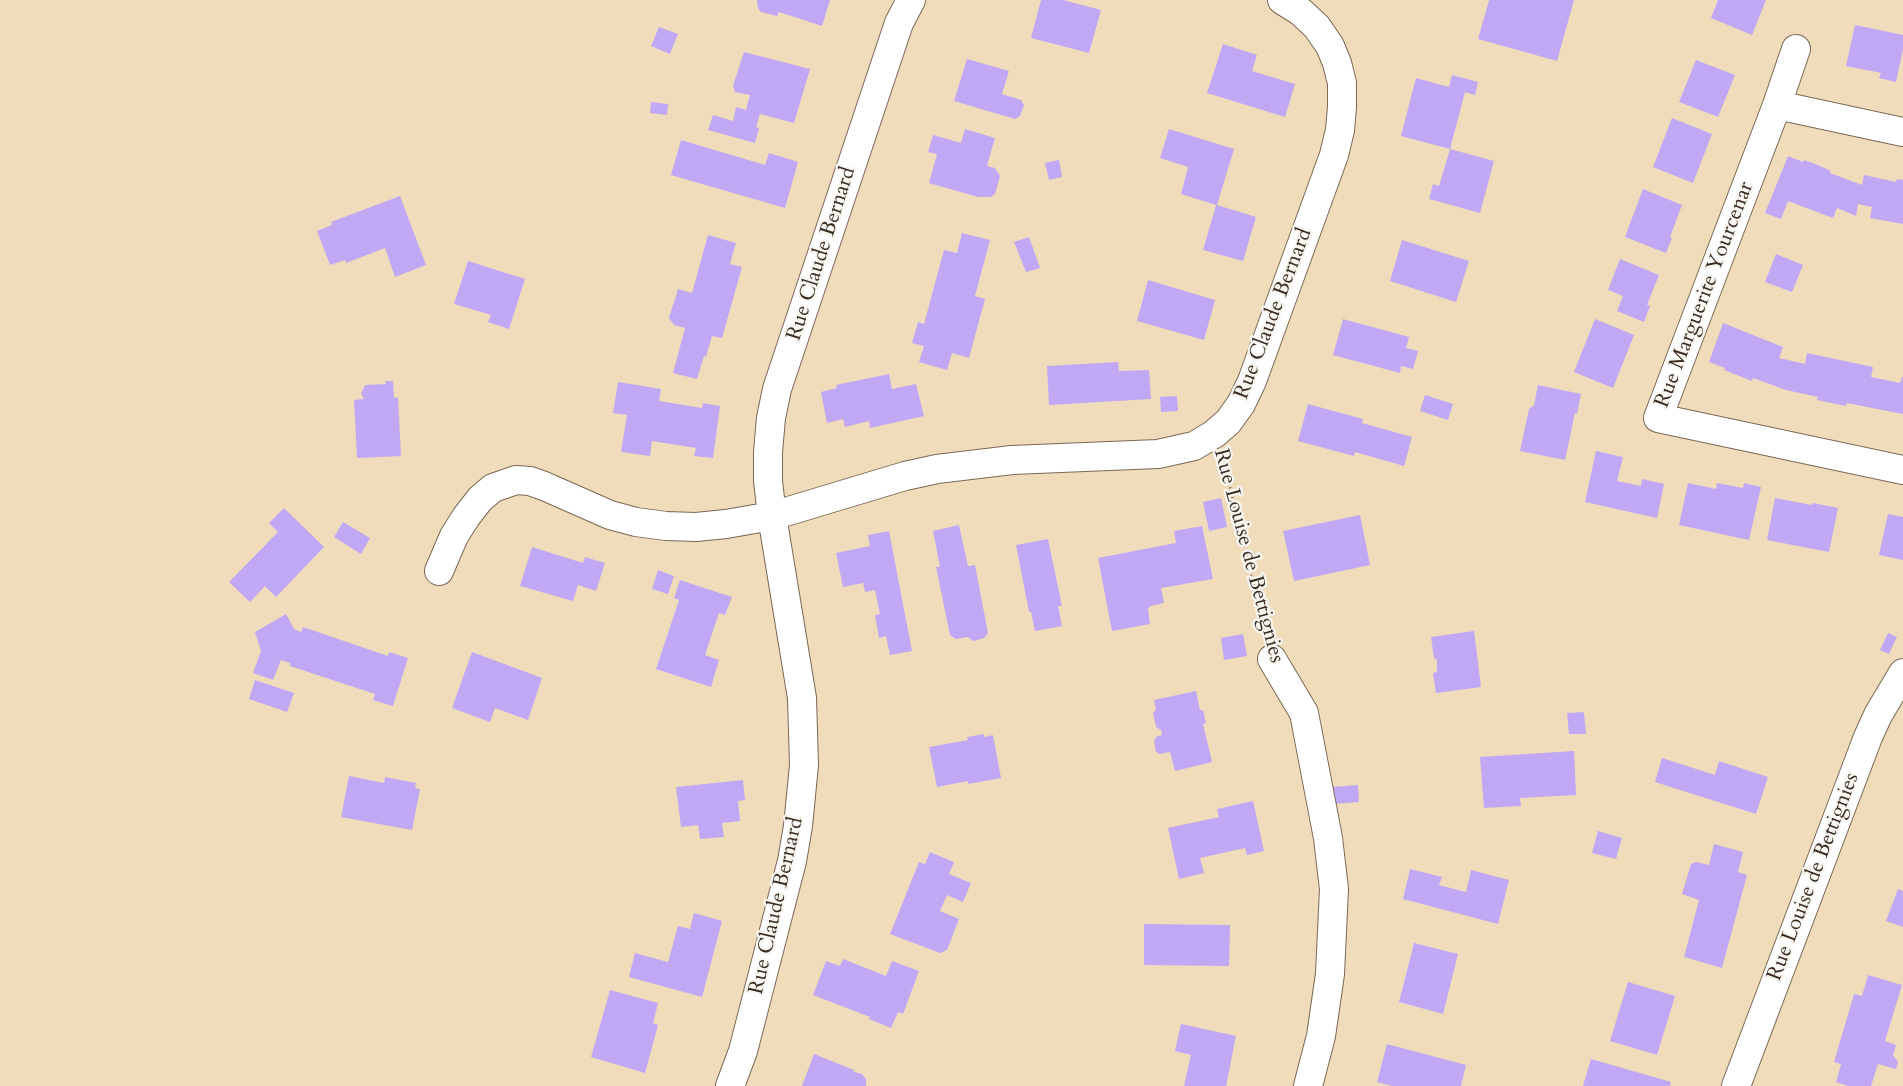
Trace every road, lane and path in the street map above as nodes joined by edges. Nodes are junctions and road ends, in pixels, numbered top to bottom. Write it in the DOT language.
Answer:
graph roads {
  1 [pos="912,0"];
  2 [pos="1282,0"];
  3 [pos="1796,49"];
  4 [pos="1778,106"];
  5 [pos="1903,132"];
  6 [pos="1214,434"];
  7 [pos="1903,470"];
  8 [pos="772,516"];
  9 [pos="439,571"];
  10 [pos="1272,659"];
  11 [pos="1903,673"];
  12 [pos="730,1086"];
  13 [pos="1308,1086"];
  14 [pos="1736,1086"];
  1 -- 8 [label="street, Rue Claude Bernard"];
  2 -- 6 [label="street, Rue Claude Bernard"];
  3 -- 4 [label="street, Rue Marguerite Yourcenar"];
  4 -- 5 [label="street"];
  4 -- 7 [label="street, Rue Marguerite Yourcenar"];
  6 -- 8 [label="street, Rue Claude Bernard"];
  6 -- 10 [label="path, Rue Louise de Bettignies"];
  8 -- 9 [label="street, Rue Claude Bernard"];
  8 -- 12 [label="street, Rue Claude Bernard"];
  10 -- 13 [label="street, Rue Louise de Bettignies"];
  11 -- 14 [label="street, Rue Louise de Bettignies"];
}
